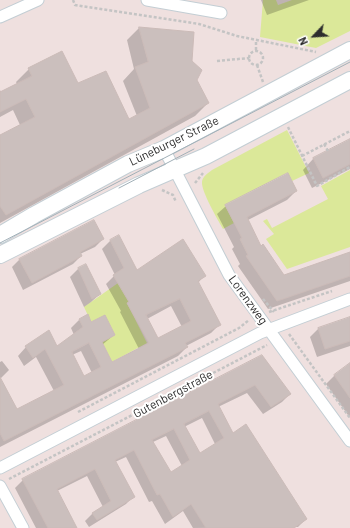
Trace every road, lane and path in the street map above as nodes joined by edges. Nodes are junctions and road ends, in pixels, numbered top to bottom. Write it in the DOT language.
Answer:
graph roads {
  1 [pos="38,0"];
  2 [pos="73,0"];
  3 [pos="148,0"];
  4 [pos="221,13"];
  5 [pos="0,17"];
  6 [pos="256,40"];
  7 [pos="256,50"];
  8 [pos="350,50"];
  9 [pos="320,53"];
  10 [pos="249,58"];
  11 [pos="217,61"];
  12 [pos="257,65"];
  13 [pos="350,80"];
  14 [pos="263,82"];
  15 [pos="288,127"];
  16 [pos="350,131"];
  17 [pos="324,144"];
  18 [pos="164,149"];
  19 [pos="328,151"];
  20 [pos="302,156"];
  21 [pos="350,167"];
  22 [pos="174,170"];
  23 [pos="0,235"];
  24 [pos="0,255"];
  25 [pos="350,299"];
  26 [pos="269,328"];
  27 [pos="295,330"];
  28 [pos="287,331"];
  29 [pos="277,339"];
  30 [pos="350,418"];
  31 [pos="350,441"];
  32 [pos="0,468"];
  33 [pos="4,483"];
  34 [pos="23,528"];
  1 -- 5 [label="street"];
  2 -- 6 [label="path"];
  3 -- 4 [label="street"];
  6 -- 7 [label="path"];
  6 -- 9 [label="path"];
  7 -- 10 [label="path"];
  7 -- 12 [label="path"];
  8 -- 18 [label="main road, Lüneburger Straße"];
  10 -- 11 [label="path"];
  10 -- 12 [label="path"];
  12 -- 14 [label="path"];
  13 -- 22 [label="main road, Lüneburger Straße"];
  15 -- 20 [label="path"];
  16 -- 17 [label="path"];
  17 -- 19 [label="path"];
  17 -- 20 [label="path"];
  18 -- 22 [label="street, Lorenzweg"];
  18 -- 23 [label="main road, Lüneburger Straße"];
  20 -- 21 [label="path"];
  22 -- 24 [label="main road, Lüneburger Straße"];
  22 -- 26 [label="street, Lorenzweg"];
  25 -- 26 [label="street, Gutenbergstraße"];
  26 -- 29 [label="street, Lorenzweg"];
  26 -- 32 [label="street, Gutenbergstraße"];
  27 -- 28 [label="path, Gutenbergstraße"];
  28 -- 29 [label="path, Gutenbergstraße"];
  28 -- 30 [label="path"];
  29 -- 31 [label="street, Lorenzweg"];
  29 -- 33 [label="path, Gutenbergstraße"];
  33 -- 34 [label="street"];
}
